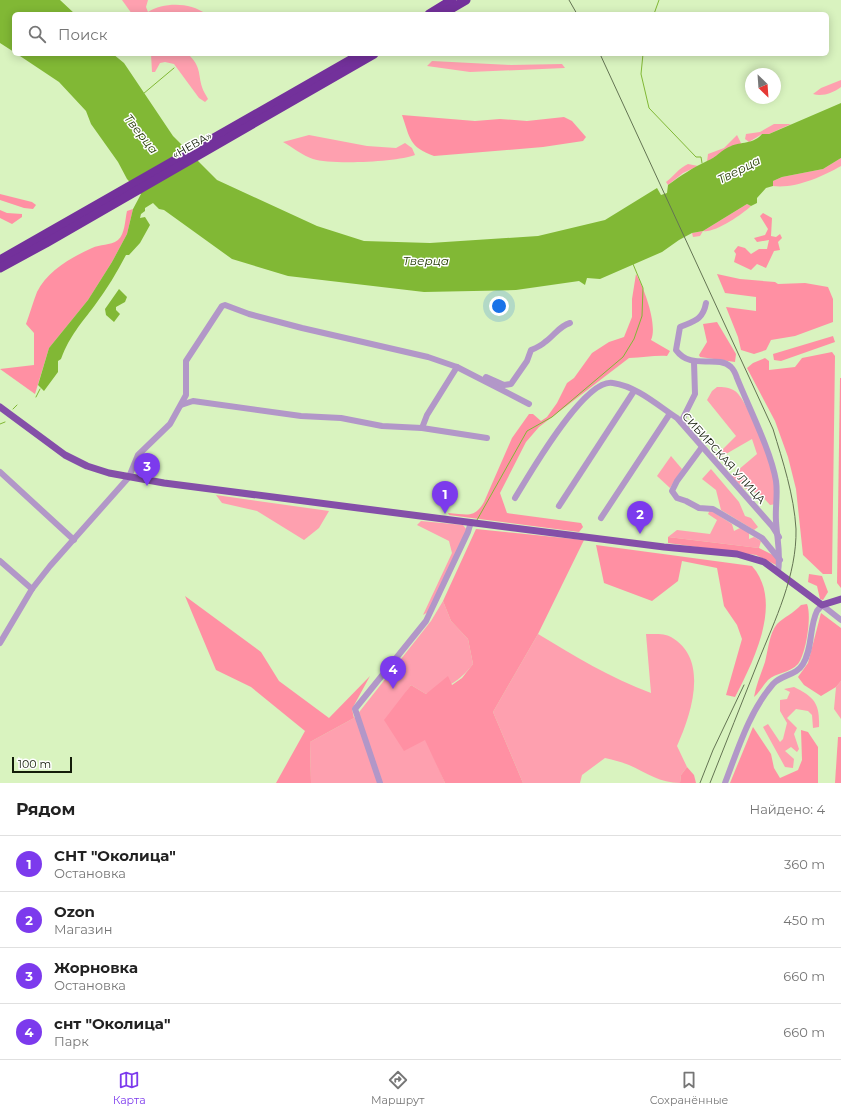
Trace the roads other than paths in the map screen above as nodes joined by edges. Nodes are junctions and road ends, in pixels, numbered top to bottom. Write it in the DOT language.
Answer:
graph roads {
  1 [pos="452,0"];
  2 [pos="466,0"];
  3 [pos="432,12"];
  4 [pos="445,12"];
  5 [pos="358,56"];
  6 [pos="370,56"];
  7 [pos="218,141"];
  8 [pos="101,206"];
  9 [pos="0,260"];
  10 [pos="0,268"];
  11 [pos="706,303"];
  12 [pos="570,323"];
  13 [pos="694,362"];
  14 [pos="457,367"];
  15 [pos="476,377"];
  16 [pos="634,391"];
  17 [pos="181,404"];
  18 [pos="529,404"];
  19 [pos="0,407"];
  20 [pos="669,415"];
  21 [pos="681,422"];
  22 [pos="422,428"];
  23 [pos="487,438"];
  24 [pos="702,447"];
  25 [pos="0,472"];
  26 [pos="129,477"];
  27 [pos="514,498"];
  28 [pos="559,506"];
  29 [pos="601,518"];
  30 [pos="471,522"];
  31 [pos="779,537"];
  32 [pos="74,540"];
  33 [pos="780,560"];
  34 [pos="0,561"];
  35 [pos="778,572"];
  36 [pos="32,589"];
  37 [pos="841,599"];
  38 [pos="822,605"];
  39 [pos="841,620"];
  40 [pos="0,643"];
  41 [pos="380,783"];
  42 [pos="725,783"];
  1 -- 3 [label="highway"];
  2 -- 4 [label="highway"];
  5 -- 7 [label="highway, «НЕВА»"];
  6 -- 7 [label="highway, «НЕВА»"];
  7 -- 8 [label="highway, «НЕВА»"];
  8 -- 9 [label="highway, «НЕВА»"];
  8 -- 10 [label="highway, «НЕВА»"];
  11 -- 13 [label="street"];
  12 -- 15 [label="street"];
  13 -- 21 [label="street"];
  13 -- 31 [label="street"];
  14 -- 15 [label="street"];
  14 -- 17 [label="street"];
  14 -- 22 [label="street"];
  15 -- 18 [label="street"];
  16 -- 20 [label="street, СИБИРСКАЯ УЛИЦА"];
  16 -- 27 [label="street, СИБИРСКАЯ УЛИЦА"];
  16 -- 28 [label="street"];
  17 -- 22 [label="street"];
  17 -- 26 [label="street"];
  19 -- 26 [label="main road"];
  20 -- 21 [label="street, СИБИРСКАЯ УЛИЦА"];
  20 -- 29 [label="street"];
  21 -- 24 [label="street, СИБИРСКАЯ УЛИЦА"];
  22 -- 23 [label="street"];
  24 -- 31 [label="street, СИБИРСКАЯ УЛИЦА"];
  24 -- 33 [label="street"];
  25 -- 32 [label="street"];
  26 -- 30 [label="main road"];
  26 -- 32 [label="street"];
  30 -- 35 [label="main road"];
  30 -- 41 [label="street"];
  31 -- 33 [label="street"];
  32 -- 36 [label="street"];
  33 -- 35 [label="street"];
  34 -- 36 [label="street"];
  35 -- 38 [label="main road"];
  36 -- 40 [label="street"];
  37 -- 38 [label="main road"];
  38 -- 39 [label="street"];
  38 -- 42 [label="street"];
}
